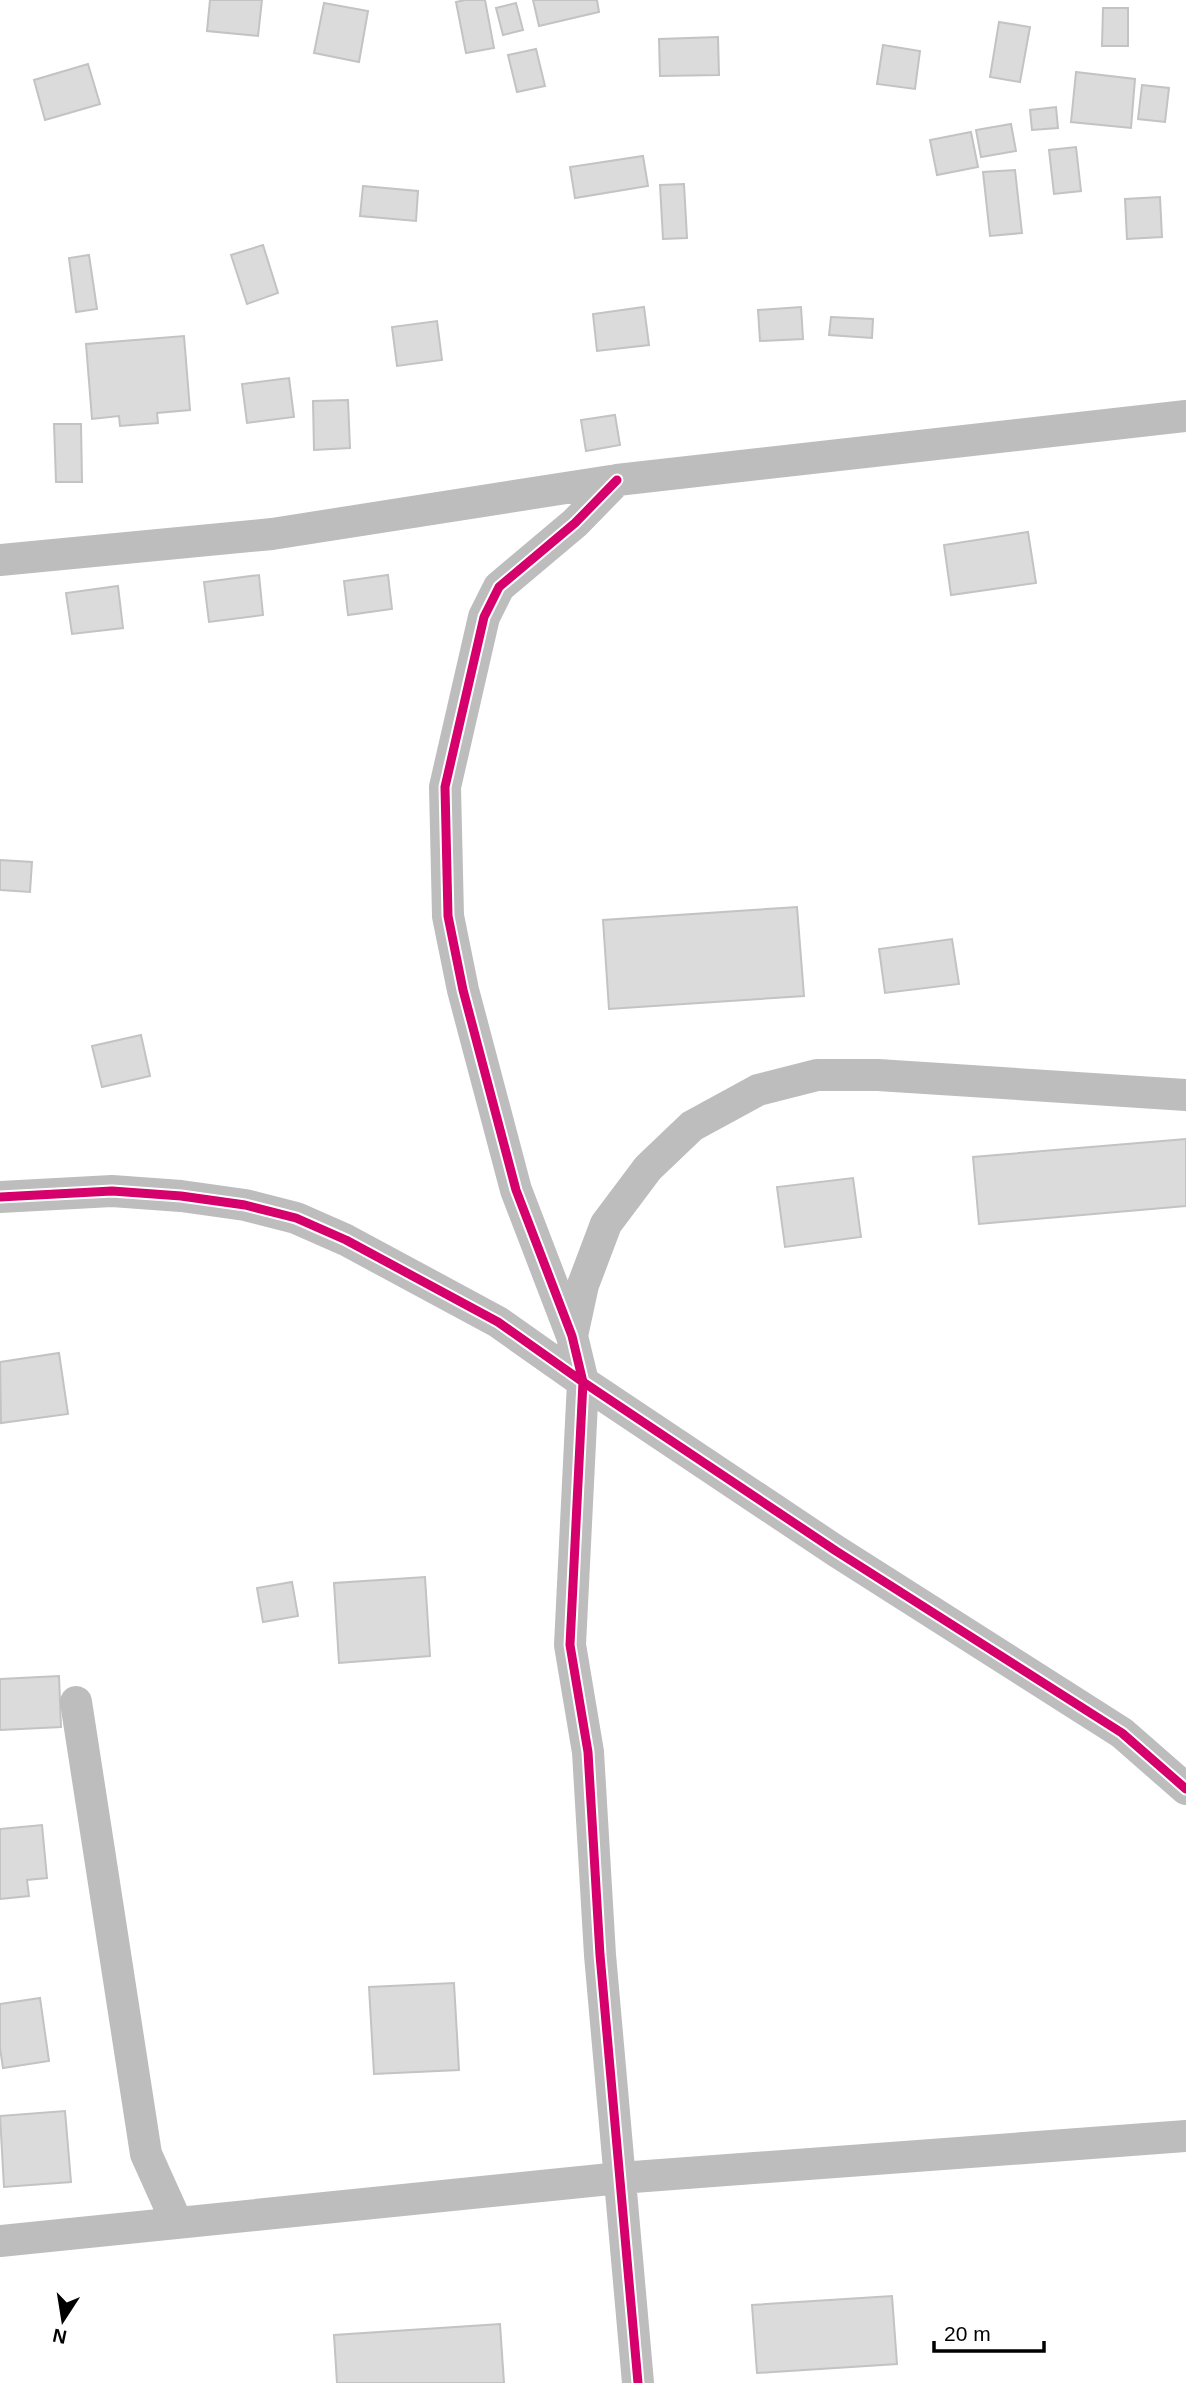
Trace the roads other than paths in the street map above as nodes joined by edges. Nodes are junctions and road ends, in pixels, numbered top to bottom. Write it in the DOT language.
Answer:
graph roads {
  1 [pos="1186,416"];
  2 [pos="617,480"];
  3 [pos="0,560"];
  4 [pos="1186,1095"];
  5 [pos="0,1197"];
  6 [pos="572,1336"];
  7 [pos="583,1382"];
  8 [pos="76,1702"];
  9 [pos="1186,1788"];
  10 [pos="1186,2136"];
  11 [pos="620,2178"];
  12 [pos="177,2223"];
  13 [pos="0,2241"];
  14 [pos="638,2383"];
  1 -- 2 [label="street"];
  2 -- 3 [label="street"];
  2 -- 6 [label="street"];
  4 -- 6 [label="street"];
  5 -- 7 [label="street"];
  6 -- 7 [label="street"];
  7 -- 9 [label="street"];
  7 -- 11 [label="street"];
  8 -- 12 [label="street"];
  10 -- 11 [label="street"];
  11 -- 12 [label="street"];
  11 -- 14 [label="street"];
  12 -- 13 [label="street"];
}
